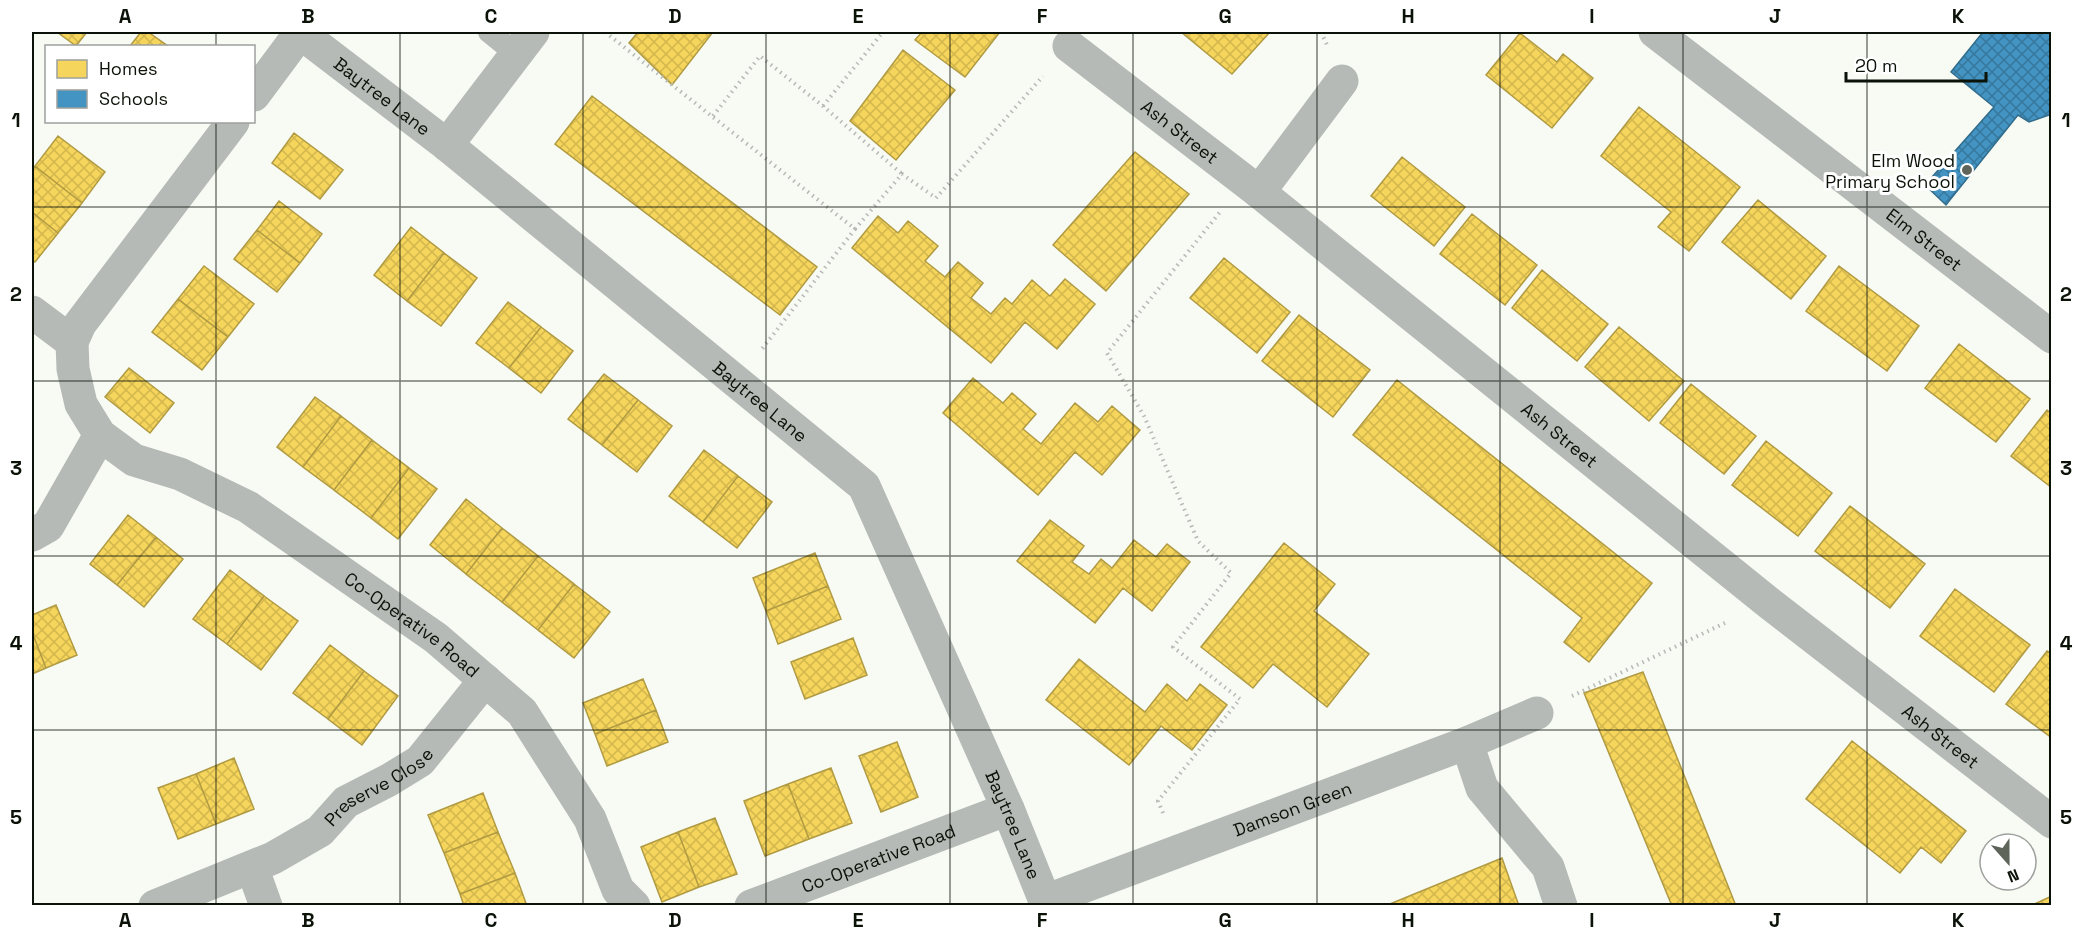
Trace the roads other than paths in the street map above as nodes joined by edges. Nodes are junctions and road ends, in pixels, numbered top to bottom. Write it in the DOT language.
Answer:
graph roads {
  1 [pos="300,32"];
  2 [pos="489,32"];
  3 [pos="1655,32"];
  4 [pos="524,42"];
  5 [pos="1069,46"];
  6 [pos="1342,81"];
  7 [pos="255,94"];
  8 [pos="232,123"];
  9 [pos="447,145"];
  10 [pos="1252,186"];
  11 [pos="32,312"];
  12 [pos="2052,337"];
  13 [pos="72,342"];
  14 [pos="100,435"];
  15 [pos="32,535"];
  16 [pos="485,680"];
  17 [pos="1537,713"];
  18 [pos="1467,743"];
  19 [pos="1008,809"];
  20 [pos="2052,822"];
  21 [pos="252,867"];
  22 [pos="1046,903"];
  23 [pos="155,906"];
  24 [pos="266,906"];
  25 [pos="634,906"];
  26 [pos="751,906"];
  27 [pos="1561,906"];
  1 -- 7 [label="street"];
  1 -- 9 [label="street, Baytree Lane"];
  2 -- 4 [label="lane"];
  3 -- 12 [label="street, Elm Street"];
  4 -- 9 [label="street"];
  5 -- 10 [label="street, Ash Street"];
  6 -- 10 [label="street"];
  8 -- 13 [label="street"];
  9 -- 19 [label="street, Baytree Lane"];
  10 -- 20 [label="street, Ash Street"];
  11 -- 13 [label="street"];
  13 -- 14 [label="street, Co-Operative Road"];
  14 -- 15 [label="street"];
  14 -- 16 [label="street, Co-Operative Road"];
  16 -- 21 [label="street, Preserve Close"];
  16 -- 25 [label="street, Co-Operative Road"];
  17 -- 18 [label="street, Damson Green"];
  18 -- 22 [label="street, Damson Green"];
  18 -- 27 [label="street"];
  19 -- 22 [label="street, Baytree Lane"];
  19 -- 26 [label="street, Co-Operative Road"];
  21 -- 23 [label="street, Preserve Close"];
  21 -- 24 [label="street"];
}
